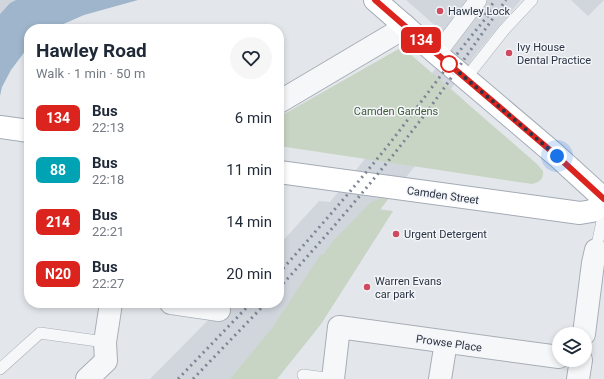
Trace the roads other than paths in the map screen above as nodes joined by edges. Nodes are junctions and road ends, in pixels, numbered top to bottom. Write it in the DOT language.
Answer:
graph roads {
  1 [pos="375,0"];
  2 [pos="478,0"];
  3 [pos="532,0"];
  4 [pos="404,25"];
  5 [pos="437,54"];
  6 [pos="466,78"];
  7 [pos="284,99"];
  8 [pos="2,127"];
  9 [pos="24,130"];
  10 [pos="284,173"];
  11 [pos="604,200"];
  12 [pos="604,203"];
  13 [pos="604,212"];
  14 [pos="596,250"];
  15 [pos="110,308"];
  16 [pos="206,308"];
  17 [pos="219,310"];
  18 [pos="585,327"];
  19 [pos="105,342"];
  20 [pos="446,342"];
  21 [pos="552,356"];
  22 [pos="580,367"];
  23 [pos="0,369"];
  24 [pos="303,375"];
  25 [pos="87,379"];
  26 [pos="333,379"];
  27 [pos="440,379"];
  28 [pos="578,379"];
  1 -- 4 [label="main road"];
  2 -- 5 [label="street"];
  3 -- 6 [label="lane"];
  4 -- 5 [label="main road"];
  4 -- 7 [label="street"];
  5 -- 6 [label="main road"];
  6 -- 11 [label="main road"];
  8 -- 9 [label="main road"];
  10 -- 12 [label="main road, Camden Street"];
  13 -- 14 [label="lane"];
  14 -- 18 [label="street"];
  15 -- 19 [label="street"];
  16 -- 17 [label="street"];
  19 -- 23 [label="lane"];
  19 -- 25 [label="street"];
  20 -- 21 [label="street, Prowse Place"];
  20 -- 26 [label="street, Prowse Place"];
  20 -- 27 [label="street"];
  22 -- 28 [label="street"];
  24 -- 26 [label="lane"];
}
